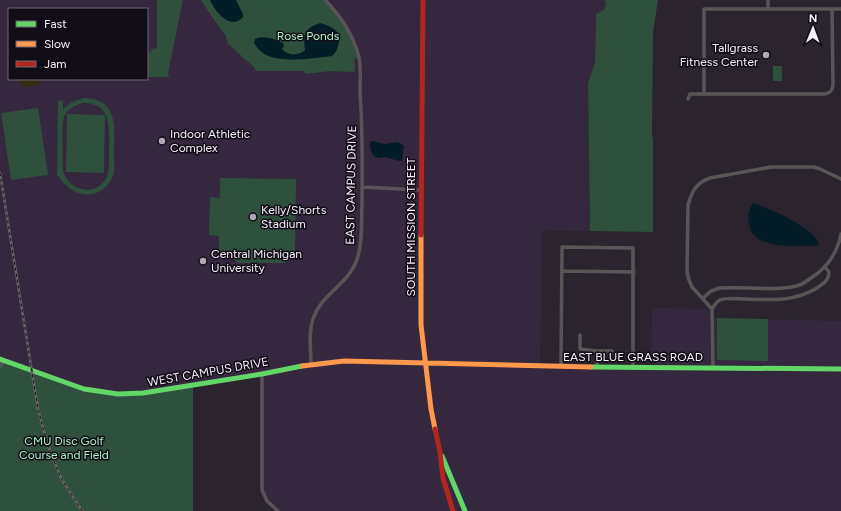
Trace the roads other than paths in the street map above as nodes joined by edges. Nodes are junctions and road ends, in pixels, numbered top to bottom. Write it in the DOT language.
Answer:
graph roads {
  1 [pos="325,0"];
  2 [pos="423,0"];
  3 [pos="768,0"];
  4 [pos="768,9"];
  5 [pos="832,9"];
  6 [pos="841,9"];
  7 [pos="704,93"];
  8 [pos="688,99"];
  9 [pos="841,179"];
  10 [pos="362,187"];
  11 [pos="421,190"];
  12 [pos="841,234"];
  13 [pos="825,267"];
  14 [pos="562,271"];
  15 [pos="634,272"];
  16 [pos="702,298"];
  17 [pos="712,309"];
  18 [pos="580,335"];
  19 [pos="597,351"];
  20 [pos="612,351"];
  21 [pos="2,360"];
  22 [pos="425,363"];
  23 [pos="311,364"];
  24 [pos="0,366"];
  25 [pos="561,366"];
  26 [pos="597,367"];
  27 [pos="633,367"];
  28 [pos="713,367"];
  29 [pos="841,369"];
  30 [pos="262,374"];
  31 [pos="440,452"];
  32 [pos="278,511"];
  33 [pos="453,511"];
  34 [pos="465,511"];
  1 -- 10 [label="street, EAST CAMPUS DRIVE"];
  2 -- 11 [label="street, SOUTH MISSION STREET"];
  3 -- 4 [label="street"];
  4 -- 5 [label="street"];
  4 -- 7 [label="street"];
  5 -- 6 [label="street"];
  5 -- 7 [label="street"];
  7 -- 8 [label="street"];
  9 -- 16 [label="street"];
  10 -- 11 [label="street"];
  10 -- 23 [label="street, EAST CAMPUS DRIVE"];
  11 -- 22 [label="street, SOUTH MISSION STREET"];
  12 -- 13 [label="street"];
  13 -- 16 [label="street"];
  13 -- 17 [label="street"];
  14 -- 15 [label="street"];
  14 -- 15 [label="street"];
  14 -- 25 [label="street"];
  15 -- 27 [label="street"];
  16 -- 17 [label="street"];
  17 -- 28 [label="street"];
  18 -- 19 [label="street"];
  19 -- 20 [label="street"];
  19 -- 26 [label="street"];
  21 -- 24 [label="street"];
  21 -- 30 [label="street, WEST CAMPUS DRIVE"];
  22 -- 23 [label="street, WEST CAMPUS DRIVE"];
  22 -- 25 [label="street, EAST BLUE GRASS ROAD"];
  22 -- 31 [label="street, SOUTH MISSION STREET"];
  23 -- 30 [label="street, WEST CAMPUS DRIVE"];
  25 -- 26 [label="street, EAST BLUE GRASS ROAD"];
  26 -- 27 [label="street, EAST BLUE GRASS ROAD"];
  27 -- 28 [label="street, EAST BLUE GRASS ROAD"];
  28 -- 29 [label="street, EAST BLUE GRASS ROAD"];
  30 -- 32 [label="street"];
  31 -- 33 [label="street, SOUTH MISSION STREET"];
  31 -- 34 [label="street, SOUTH MISSION STREET"];
}
